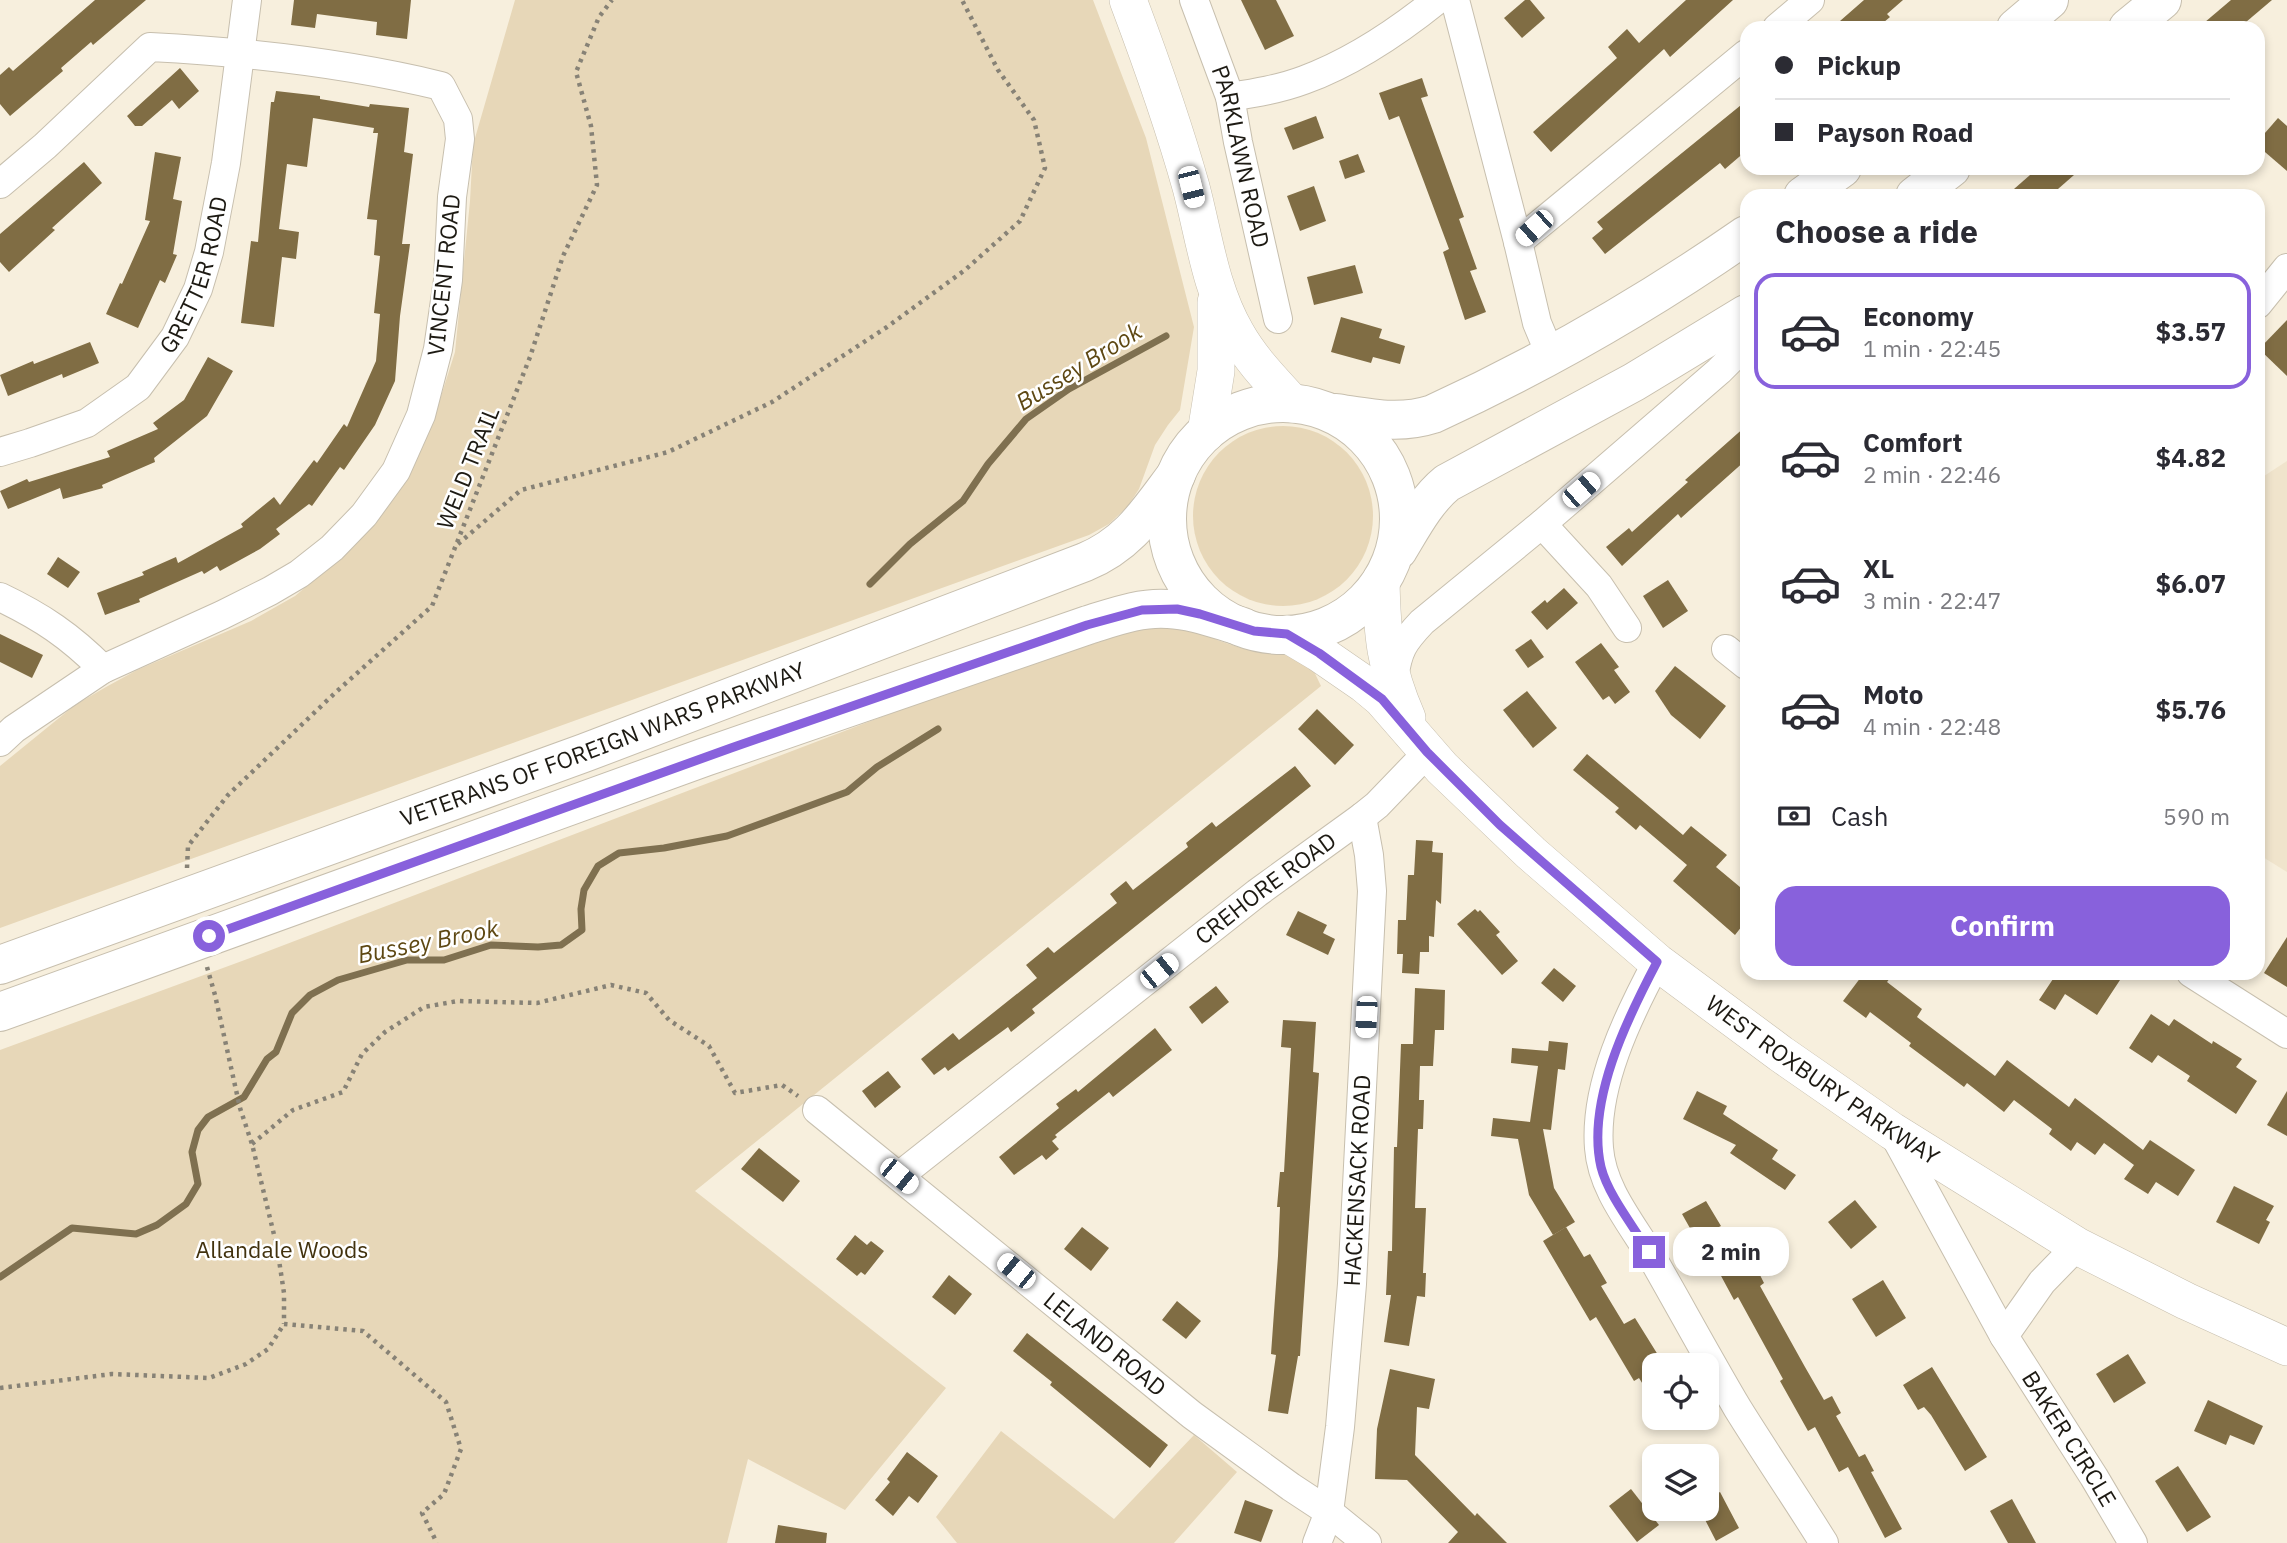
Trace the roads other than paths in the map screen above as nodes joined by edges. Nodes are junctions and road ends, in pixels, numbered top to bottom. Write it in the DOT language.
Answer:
graph roads {
  1 [pos="247,0"];
  2 [pos="1128,0"];
  3 [pos="1194,0"];
  4 [pos="1437,0"];
  5 [pos="1455,0"];
  6 [pos="1810,0"];
  7 [pos="2049,0"];
  8 [pos="2162,0"];
  9 [pos="1785,21"];
  10 [pos="2024,21"];
  11 [pos="2136,21"];
  12 [pos="242,52"];
  13 [pos="1740,59"];
  14 [pos="1230,97"];
  15 [pos="1832,175"];
  16 [pos="1942,175"];
  17 [pos="0,184"];
  18 [pos="1813,189"];
  19 [pos="1924,189"];
  20 [pos="1740,239"];
  21 [pos="1518,242"];
  22 [pos="2287,268"];
  23 [pos="1216,290"];
  24 [pos="2265,295"];
  25 [pos="1740,318"];
  26 [pos="1278,319"];
  27 [pos="1740,350"];
  28 [pos="1550,354"];
  29 [pos="1311,408"];
  30 [pos="1206,433"];
  31 [pos="0,452"];
  32 [pos="1176,475"];
  33 [pos="1542,524"];
  34 [pos="1386,570"];
  35 [pos="0,597"];
  36 [pos="1243,627"];
  37 [pos="1628,628"];
  38 [pos="1287,634"];
  39 [pos="103,669"];
  40 [pos="1393,685"];
  41 [pos="0,742"];
  42 [pos="1421,744"];
  43 [pos="1362,817"];
  44 [pos="1657,962"];
  45 [pos="0,965"];
  46 [pos="2202,980"];
  47 [pos="0,1012"];
  48 [pos="2287,1034"];
  49 [pos="817,1110"];
  50 [pos="1892,1131"];
  51 [pos="899,1176"];
  52 [pos="2077,1246"];
  53 [pos="2004,1336"];
  54 [pos="2287,1348"];
  55 [pos="1329,1511"];
  56 [pos="1317,1543"];
  57 [pos="1367,1543"];
  58 [pos="1824,1543"];
  59 [pos="2133,1543"];
  1 -- 12 [label="street, GRETTER ROAD"];
  2 -- 23 [label="main road"];
  3 -- 14 [label="street, PARKLAWN ROAD"];
  4 -- 14 [label="street"];
  5 -- 21 [label="street"];
  6 -- 9 [label="street"];
  7 -- 10 [label="highway"];
  8 -- 11 [label="highway"];
  12 -- 17 [label="street"];
  12 -- 31 [label="street, GRETTER ROAD"];
  12 -- 39 [label="street, VINCENT ROAD"];
  13 -- 21 [label="street"];
  14 -- 26 [label="street, PARKLAWN ROAD"];
  15 -- 18 [label="highway"];
  16 -- 19 [label="highway"];
  20 -- 28 [label="highway"];
  21 -- 28 [label="street"];
  22 -- 24 [label="street"];
  23 -- 29 [label="main road"];
  23 -- 30 [label="main road"];
  25 -- 34 [label="highway"];
  27 -- 33 [label="street"];
  28 -- 29 [label="highway"];
  29 -- 30 [label="highway"];
  29 -- 34 [label="highway"];
  30 -- 32 [label="highway"];
  32 -- 36 [label="highway"];
  32 -- 45 [label="highway, VETERANS OF FOREIGN WARS PARKWAY"];
  33 -- 37 [label="street"];
  33 -- 40 [label="street"];
  34 -- 38 [label="highway"];
  34 -- 40 [label="main road, WEST ROXBURY PARKWAY"];
  35 -- 39 [label="street"];
  36 -- 38 [label="highway"];
  36 -- 47 [label="highway, VETERANS OF FOREIGN WARS PARKWAY"];
  38 -- 42 [label="main road, WEST ROXBURY PARKWAY"];
  39 -- 41 [label="street, VINCENT ROAD"];
  40 -- 42 [label="main road, WEST ROXBURY PARKWAY"];
  42 -- 43 [label="street, CREHORE ROAD"];
  42 -- 44 [label="main road, WEST ROXBURY PARKWAY"];
  43 -- 51 [label="street, CREHORE ROAD"];
  43 -- 55 [label="street, HACKENSACK ROAD"];
  44 -- 50 [label="main road, WEST ROXBURY PARKWAY"];
  44 -- 58 [label="street"];
  46 -- 48 [label="street"];
  49 -- 51 [label="street, LELAND ROAD"];
  50 -- 52 [label="main road, WEST ROXBURY PARKWAY"];
  50 -- 53 [label="street, BAKER CIRCLE"];
  51 -- 55 [label="street, LELAND ROAD"];
  52 -- 53 [label="street"];
  52 -- 54 [label="main road, WEST ROXBURY PARKWAY"];
  53 -- 59 [label="street, BAKER CIRCLE"];
  55 -- 56 [label="street, HACKENSACK ROAD"];
  55 -- 57 [label="street, LELAND ROAD"];
}
